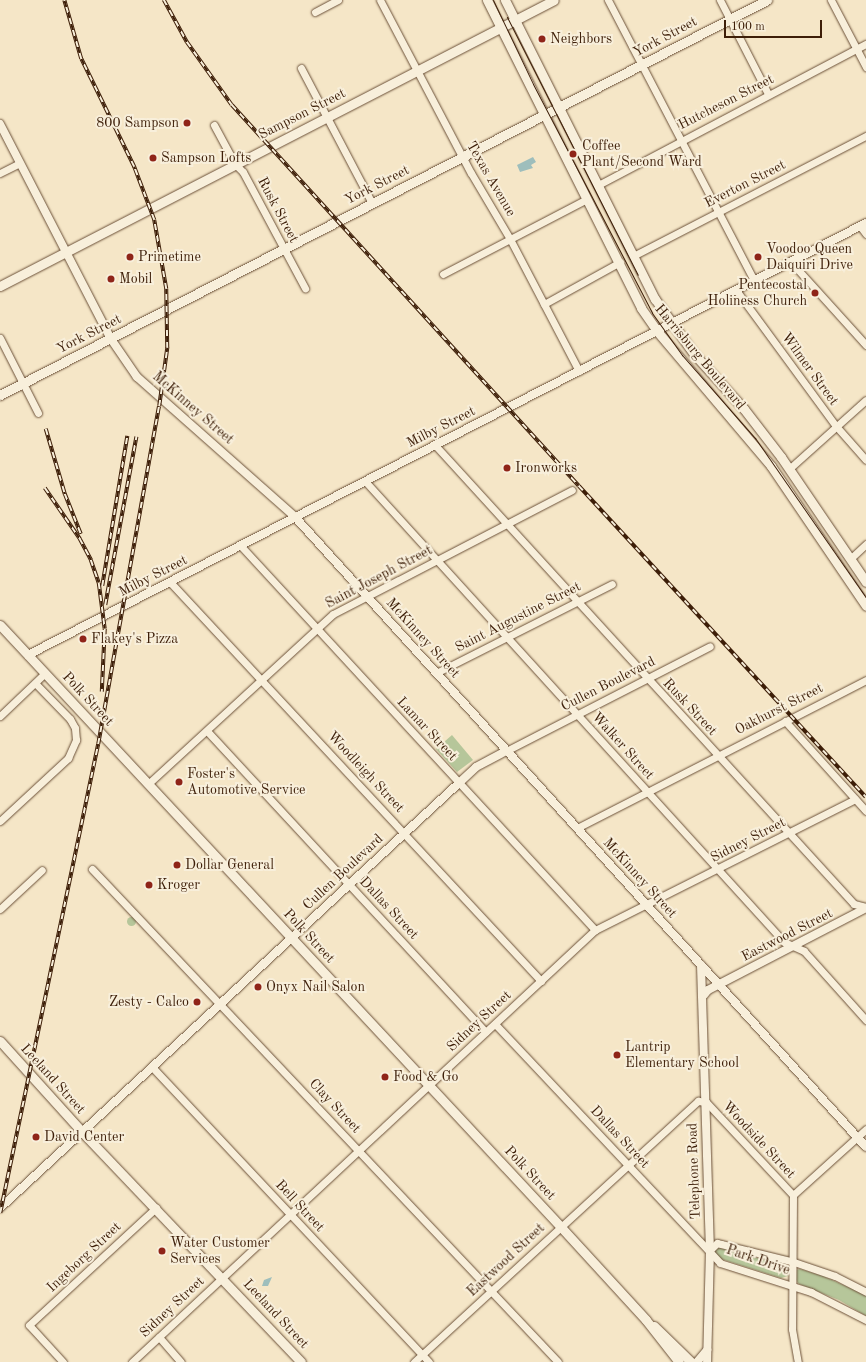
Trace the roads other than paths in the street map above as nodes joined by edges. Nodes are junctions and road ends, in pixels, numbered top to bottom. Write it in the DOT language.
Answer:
graph roads {
  1 [pos="338,0"];
  2 [pos="380,0"];
  3 [pos="487,0"];
  4 [pos="505,0"];
  5 [pos="554,0"];
  6 [pos="608,0"];
  7 [pos="720,0"];
  8 [pos="767,0"];
  9 [pos="831,0"];
  10 [pos="315,12"];
  11 [pos="730,19"];
  12 [pos="516,20"];
  13 [pos="501,27"];
  14 [pos="866,44"];
  15 [pos="856,48"];
  16 [pos="642,65"];
  17 [pos="866,67"];
  18 [pos="301,68"];
  19 [pos="416,70"];
  20 [pos="768,94"];
  21 [pos="559,107"];
  22 [pos="543,115"];
  23 [pos="326,117"];
  24 [pos="0,124"];
  25 [pos="214,126"];
  26 [pos="866,136"];
  27 [pos="680,140"];
  28 [pos="462,156"];
  29 [pos="20,163"];
  30 [pos="235,164"];
  31 [pos="0,173"];
  32 [pos="600,184"];
  33 [pos="587,199"];
  34 [pos="372,203"];
  35 [pos="718,213"];
  36 [pos="863,225"];
  37 [pos="866,234"];
  38 [pos="510,239"];
  39 [pos="283,248"];
  40 [pos="66,251"];
  41 [pos="635,255"];
  42 [pos="620,262"];
  43 [pos="791,262"];
  44 [pos="443,274"];
  45 [pos="754,281"];
  46 [pos="0,286"];
  47 [pos="305,288"];
  48 [pos="736,290"];
  49 [pos="544,304"];
  50 [pos="671,323"];
  51 [pos="657,331"];
  52 [pos="0,338"];
  53 [pos="111,339"];
  54 [pos="866,345"];
  55 [pos="579,371"];
  56 [pos="23,383"];
  57 [pos="0,396"];
  58 [pos="866,400"];
  59 [pos="38,413"];
  60 [pos="836,426"];
  61 [pos="435,445"];
  62 [pos="866,460"];
  63 [pos="789,469"];
  64 [pos="365,481"];
  65 [pos="572,490"];
  66 [pos="295,517"];
  67 [pos="507,524"];
  68 [pos="866,544"];
  69 [pos="240,545"];
  70 [pos="850,559"];
  71 [pos="437,561"];
  72 [pos="170,582"];
  73 [pos="866,582"];
  74 [pos="612,584"];
  75 [pos="368,597"];
  76 [pos="577,602"];
  77 [pos="866,606"];
  78 [pos="0,625"];
  79 [pos="317,628"];
  80 [pos="507,637"];
  81 [pos="710,646"];
  82 [pos="28,655"];
  83 [pos="45,673"];
  84 [pos="436,673"];
  85 [pos="261,679"];
  86 [pos="647,679"];
  87 [pos="866,680"];
  88 [pos="35,683"];
  89 [pos="577,715"];
  90 [pos="0,716"];
  91 [pos="784,721"];
  92 [pos="208,731"];
  93 [pos="506,751"];
  94 [pos="718,755"];
  95 [pos="458,783"];
  96 [pos="148,784"];
  97 [pos="648,792"];
  98 [pos="855,799"];
  99 [pos="866,811"];
  100 [pos="0,821"];
  101 [pos="577,828"];
  102 [pos="404,833"];
  103 [pos="789,833"];
  104 [pos="92,869"];
  105 [pos="718,869"];
  106 [pos="42,870"];
  107 [pos="349,884"];
  108 [pos="647,905"];
  109 [pos="866,908"];
  110 [pos="0,909"];
  111 [pos="595,930"];
  112 [pos="292,938"];
  113 [pos="794,946"];
  114 [pos="701,965"];
  115 [pos="541,981"];
  116 [pos="719,984"];
  117 [pos="704,995"];
  118 [pos="221,1004"];
  119 [pos="866,1020"];
  120 [pos="495,1024"];
  121 [pos="486,1032"];
  122 [pos="0,1041"];
  123 [pos="153,1068"];
  124 [pos="429,1086"];
  125 [pos="706,1102"];
  126 [pos="866,1130"];
  127 [pos="83,1133"];
  128 [pos="858,1138"];
  129 [pos="866,1147"];
  130 [pos="358,1151"];
  131 [pos="627,1164"];
  132 [pos="793,1195"];
  133 [pos="0,1208"];
  134 [pos="156,1208"];
  135 [pos="290,1214"];
  136 [pos="560,1226"];
  137 [pos="710,1250"];
  138 [pos="791,1262"];
  139 [pos="222,1278"];
  140 [pos="791,1285"];
  141 [pos="492,1292"];
  142 [pos="866,1292"];
  143 [pos="646,1320"];
  144 [pos="866,1320"];
  145 [pos="159,1337"];
  146 [pos="707,1349"];
  147 [pos="422,1354"];
  148 [pos="63,1362"];
  149 [pos="132,1362"];
  150 [pos="181,1362"];
  151 [pos="301,1362"];
  152 [pos="414,1362"];
  153 [pos="429,1362"];
  154 [pos="558,1362"];
  155 [pos="679,1362"];
  156 [pos="691,1362"];
  157 [pos="697,1362"];
  158 [pos="707,1362"];
  159 [pos="798,1362"];
  1 -- 10 [label="street"];
  2 -- 19 [label="street, Texas Avenue"];
  3 -- 13 [label="main road, Harrisburg Boulevard"];
  4 -- 12 [label="main road, Harrisburg Boulevard"];
  5 -- 12 [label="main road, Sampson Street"];
  6 -- 16 [label="street"];
  7 -- 11 [label="street"];
  8 -- 11 [label="main road, York Street"];
  9 -- 15 [label="street"];
  11 -- 16 [label="main road, York Street"];
  11 -- 20 [label="street"];
  12 -- 13 [label="main road, Sampson Street"];
  12 -- 21 [label="main road, Harrisburg Boulevard"];
  13 -- 19 [label="main road, Sampson Street"];
  13 -- 22 [label="main road, Harrisburg Boulevard"];
  14 -- 15 [label="street, Hutcheson Street"];
  15 -- 17 [label="street"];
  15 -- 20 [label="street, Hutcheson Street"];
  16 -- 21 [label="main road, York Street"];
  16 -- 27 [label="street"];
  18 -- 23 [label="street"];
  19 -- 23 [label="main road, Sampson Street"];
  19 -- 28 [label="street, Texas Avenue"];
  20 -- 27 [label="street, Hutcheson Street"];
  21 -- 22 [label="main road, York Street"];
  21 -- 32 [label="main road, Harrisburg Boulevard"];
  22 -- 28 [label="main road, York Street"];
  22 -- 33 [label="main road, Harrisburg Boulevard"];
  23 -- 30 [label="main road, Sampson Street"];
  23 -- 34 [label="street"];
  24 -- 29 [label="street, McKinney Street"];
  25 -- 30 [label="street, Rusk Street"];
  26 -- 35 [label="street, Everton Street"];
  27 -- 32 [label="street, Hutcheson Street"];
  27 -- 35 [label="street"];
  28 -- 34 [label="main road, York Street"];
  28 -- 38 [label="street, Texas Avenue"];
  29 -- 31 [label="street"];
  29 -- 40 [label="street, McKinney Street"];
  30 -- 39 [label="street, Rusk Street"];
  30 -- 40 [label="main road, Sampson Street"];
  32 -- 41 [label="main road, Harrisburg Boulevard"];
  33 -- 38 [label="street"];
  33 -- 42 [label="main road, Harrisburg Boulevard"];
  34 -- 39 [label="main road, York Street"];
  35 -- 41 [label="street, Everton Street"];
  35 -- 45 [label="street"];
  36 -- 37 [label="street"];
  36 -- 43 [label="street, Milby Street"];
  38 -- 44 [label="street"];
  38 -- 49 [label="street, Texas Avenue"];
  39 -- 47 [label="street, Rusk Street"];
  39 -- 53 [label="main road, York Street"];
  40 -- 46 [label="main road, Sampson Street"];
  40 -- 53 [label="street, McKinney Street"];
  41 -- 50 [label="main road, Harrisburg Boulevard"];
  42 -- 49 [label="street"];
  42 -- 51 [label="main road, Harrisburg Boulevard"];
  43 -- 45 [label="street, Milby Street"];
  43 -- 54 [label="street"];
  45 -- 48 [label="street, Milby Street"];
  48 -- 50 [label="street, Milby Street"];
  48 -- 60 [label="street, Wilmer Street"];
  49 -- 55 [label="street, Texas Avenue"];
  50 -- 51 [label="street, Milby Street"];
  50 -- 63 [label="main road, Harrisburg Boulevard"];
  51 -- 55 [label="street, Milby Street"];
  51 -- 77 [label="main road, Harrisburg Boulevard"];
  52 -- 56 [label="street"];
  53 -- 56 [label="main road, York Street"];
  53 -- 66 [label="street, McKinney Street"];
  55 -- 61 [label="street, Milby Street"];
  56 -- 57 [label="main road, York Street"];
  56 -- 59 [label="street"];
  58 -- 60 [label="street"];
  60 -- 62 [label="street, Wilmer Street"];
  60 -- 63 [label="street"];
  61 -- 64 [label="street, Milby Street"];
  61 -- 67 [label="street, Rusk Street"];
  63 -- 70 [label="main road, Harrisburg Boulevard"];
  64 -- 66 [label="street, Milby Street"];
  64 -- 71 [label="street, Walker Street"];
  65 -- 67 [label="street, Saint Joseph Street"];
  66 -- 69 [label="street, Milby Street"];
  66 -- 75 [label="street, McKinney Street"];
  67 -- 71 [label="street, Saint Joseph Street"];
  67 -- 76 [label="street, Rusk Street"];
  68 -- 70 [label="street"];
  69 -- 72 [label="street, Milby Street"];
  69 -- 79 [label="street, Lamar Street"];
  70 -- 73 [label="main road, Harrisburg Boulevard"];
  71 -- 75 [label="street, Saint Joseph Street"];
  71 -- 80 [label="street, Walker Street"];
  72 -- 82 [label="street, Milby Street"];
  72 -- 85 [label="street, Woodleigh Street"];
  74 -- 76 [label="street, Saint Augustine Street"];
  75 -- 79 [label="street, Saint Joseph Street"];
  75 -- 84 [label="street, McKinney Street"];
  76 -- 80 [label="street, Saint Augustine Street"];
  76 -- 86 [label="street, Rusk Street"];
  78 -- 82 [label="main road, Polk Street"];
  79 -- 85 [label="street, Saint Joseph Street"];
  79 -- 95 [label="street, Lamar Street"];
  80 -- 84 [label="street, Saint Augustine Street"];
  80 -- 89 [label="street, Walker Street"];
  81 -- 86 [label="street, Cullen Boulevard"];
  82 -- 83 [label="main road, Polk Street"];
  83 -- 88 [label="street"];
  83 -- 96 [label="main road, Polk Street"];
  84 -- 93 [label="street, McKinney Street"];
  85 -- 92 [label="street, Saint Joseph Street"];
  85 -- 102 [label="street, Woodleigh Street"];
  86 -- 89 [label="street, Cullen Boulevard"];
  86 -- 94 [label="street, Rusk Street"];
  87 -- 91 [label="street, Oakhurst Street"];
  88 -- 90 [label="street"];
  88 -- 100 [label="street"];
  89 -- 93 [label="street, Cullen Boulevard"];
  89 -- 97 [label="street, Walker Street"];
  91 -- 94 [label="street, Oakhurst Street"];
  91 -- 98 [label="street"];
  92 -- 96 [label="street, Saint Joseph Street"];
  92 -- 107 [label="street, Dallas Street"];
  93 -- 95 [label="street, Cullen Boulevard"];
  93 -- 101 [label="street, McKinney Street"];
  94 -- 97 [label="street, Oakhurst Street"];
  94 -- 103 [label="street, Rusk Street"];
  95 -- 102 [label="street, Cullen Boulevard"];
  95 -- 111 [label="street, Lamar Street"];
  96 -- 112 [label="main road, Polk Street"];
  97 -- 101 [label="street, Oakhurst Street"];
  97 -- 105 [label="street, Walker Street"];
  98 -- 99 [label="street"];
  98 -- 103 [label="street, Sidney Street"];
  101 -- 108 [label="street, McKinney Street"];
  102 -- 107 [label="street, Cullen Boulevard"];
  102 -- 115 [label="street, Woodleigh Street"];
  103 -- 105 [label="street, Sidney Street"];
  103 -- 109 [label="street, Rusk Street"];
  104 -- 118 [label="street, Clay Street"];
  105 -- 108 [label="street, Sidney Street"];
  105 -- 113 [label="street, Walker Street"];
  106 -- 110 [label="street"];
  107 -- 112 [label="street, Cullen Boulevard"];
  107 -- 121 [label="street, Dallas Street"];
  108 -- 111 [label="street, Sidney Street"];
  108 -- 114 [label="street, McKinney Street"];
  109 -- 113 [label="street, Eastwood Street"];
  111 -- 115 [label="street, Sidney Street"];
  112 -- 118 [label="street, Cullen Boulevard"];
  112 -- 124 [label="main road, Polk Street"];
  113 -- 116 [label="street, Eastwood Street"];
  113 -- 119 [label="street, Walker Street"];
  114 -- 116 [label="street, McKinney Street"];
  114 -- 117 [label="street, Telephone Road"];
  115 -- 120 [label="street, Sidney Street"];
  116 -- 117 [label="street"];
  116 -- 128 [label="street, McKinney Street"];
  117 -- 125 [label="street, Telephone Road"];
  118 -- 123 [label="street, Cullen Boulevard"];
  118 -- 130 [label="street, Clay Street"];
  120 -- 121 [label="street, Sidney Street"];
  120 -- 131 [label="street, Dallas Street"];
  121 -- 124 [label="street, Sidney Street"];
  122 -- 127 [label="main road, Leeland Street"];
  123 -- 127 [label="street, Cullen Boulevard"];
  123 -- 135 [label="street, Bell Street"];
  124 -- 130 [label="street, Sidney Street"];
  124 -- 136 [label="main road, Polk Street"];
  125 -- 131 [label="street, Eastwood Street"];
  125 -- 132 [label="street, Woodside Street"];
  125 -- 137 [label="street, Telephone Road"];
  126 -- 128 [label="street"];
  127 -- 133 [label="street, Cullen Boulevard"];
  127 -- 134 [label="main road, Leeland Street"];
  128 -- 129 [label="street, McKinney Street"];
  128 -- 132 [label="street"];
  130 -- 135 [label="street, Sidney Street"];
  130 -- 141 [label="street, Clay Street"];
  131 -- 136 [label="street, Eastwood Street"];
  131 -- 137 [label="street, Dallas Street"];
  132 -- 138 [label="street, Woodside Street"];
  134 -- 139 [label="main road, Leeland Street"];
  134 -- 148 [label="street, Ingeborg Street"];
  135 -- 139 [label="street, Sidney Street"];
  135 -- 147 [label="street, Bell Street"];
  136 -- 141 [label="street, Eastwood Street"];
  136 -- 143 [label="main road, Polk Street"];
  137 -- 138 [label="street, Park Drive"];
  137 -- 140 [label="street, Park Drive"];
  137 -- 146 [label="street, Telephone Road"];
  138 -- 140 [label="street, Woodside Street"];
  138 -- 142 [label="street, Park Drive"];
  139 -- 145 [label="street, Sidney Street"];
  139 -- 151 [label="main road, Leeland Street"];
  140 -- 144 [label="street, Park Drive"];
  140 -- 159 [label="street, Woodside Street"];
  141 -- 147 [label="street, Eastwood Street"];
  141 -- 154 [label="street, Clay Street"];
  143 -- 155 [label="main road, Polk Street"];
  143 -- 156 [label="main road, Polk Street"];
  145 -- 149 [label="street, Sidney Street"];
  145 -- 150 [label="street"];
  146 -- 157 [label="street"];
  146 -- 158 [label="street, Telephone Road"];
  147 -- 152 [label="street, Eastwood Street"];
  147 -- 153 [label="street, Bell Street"];
}
